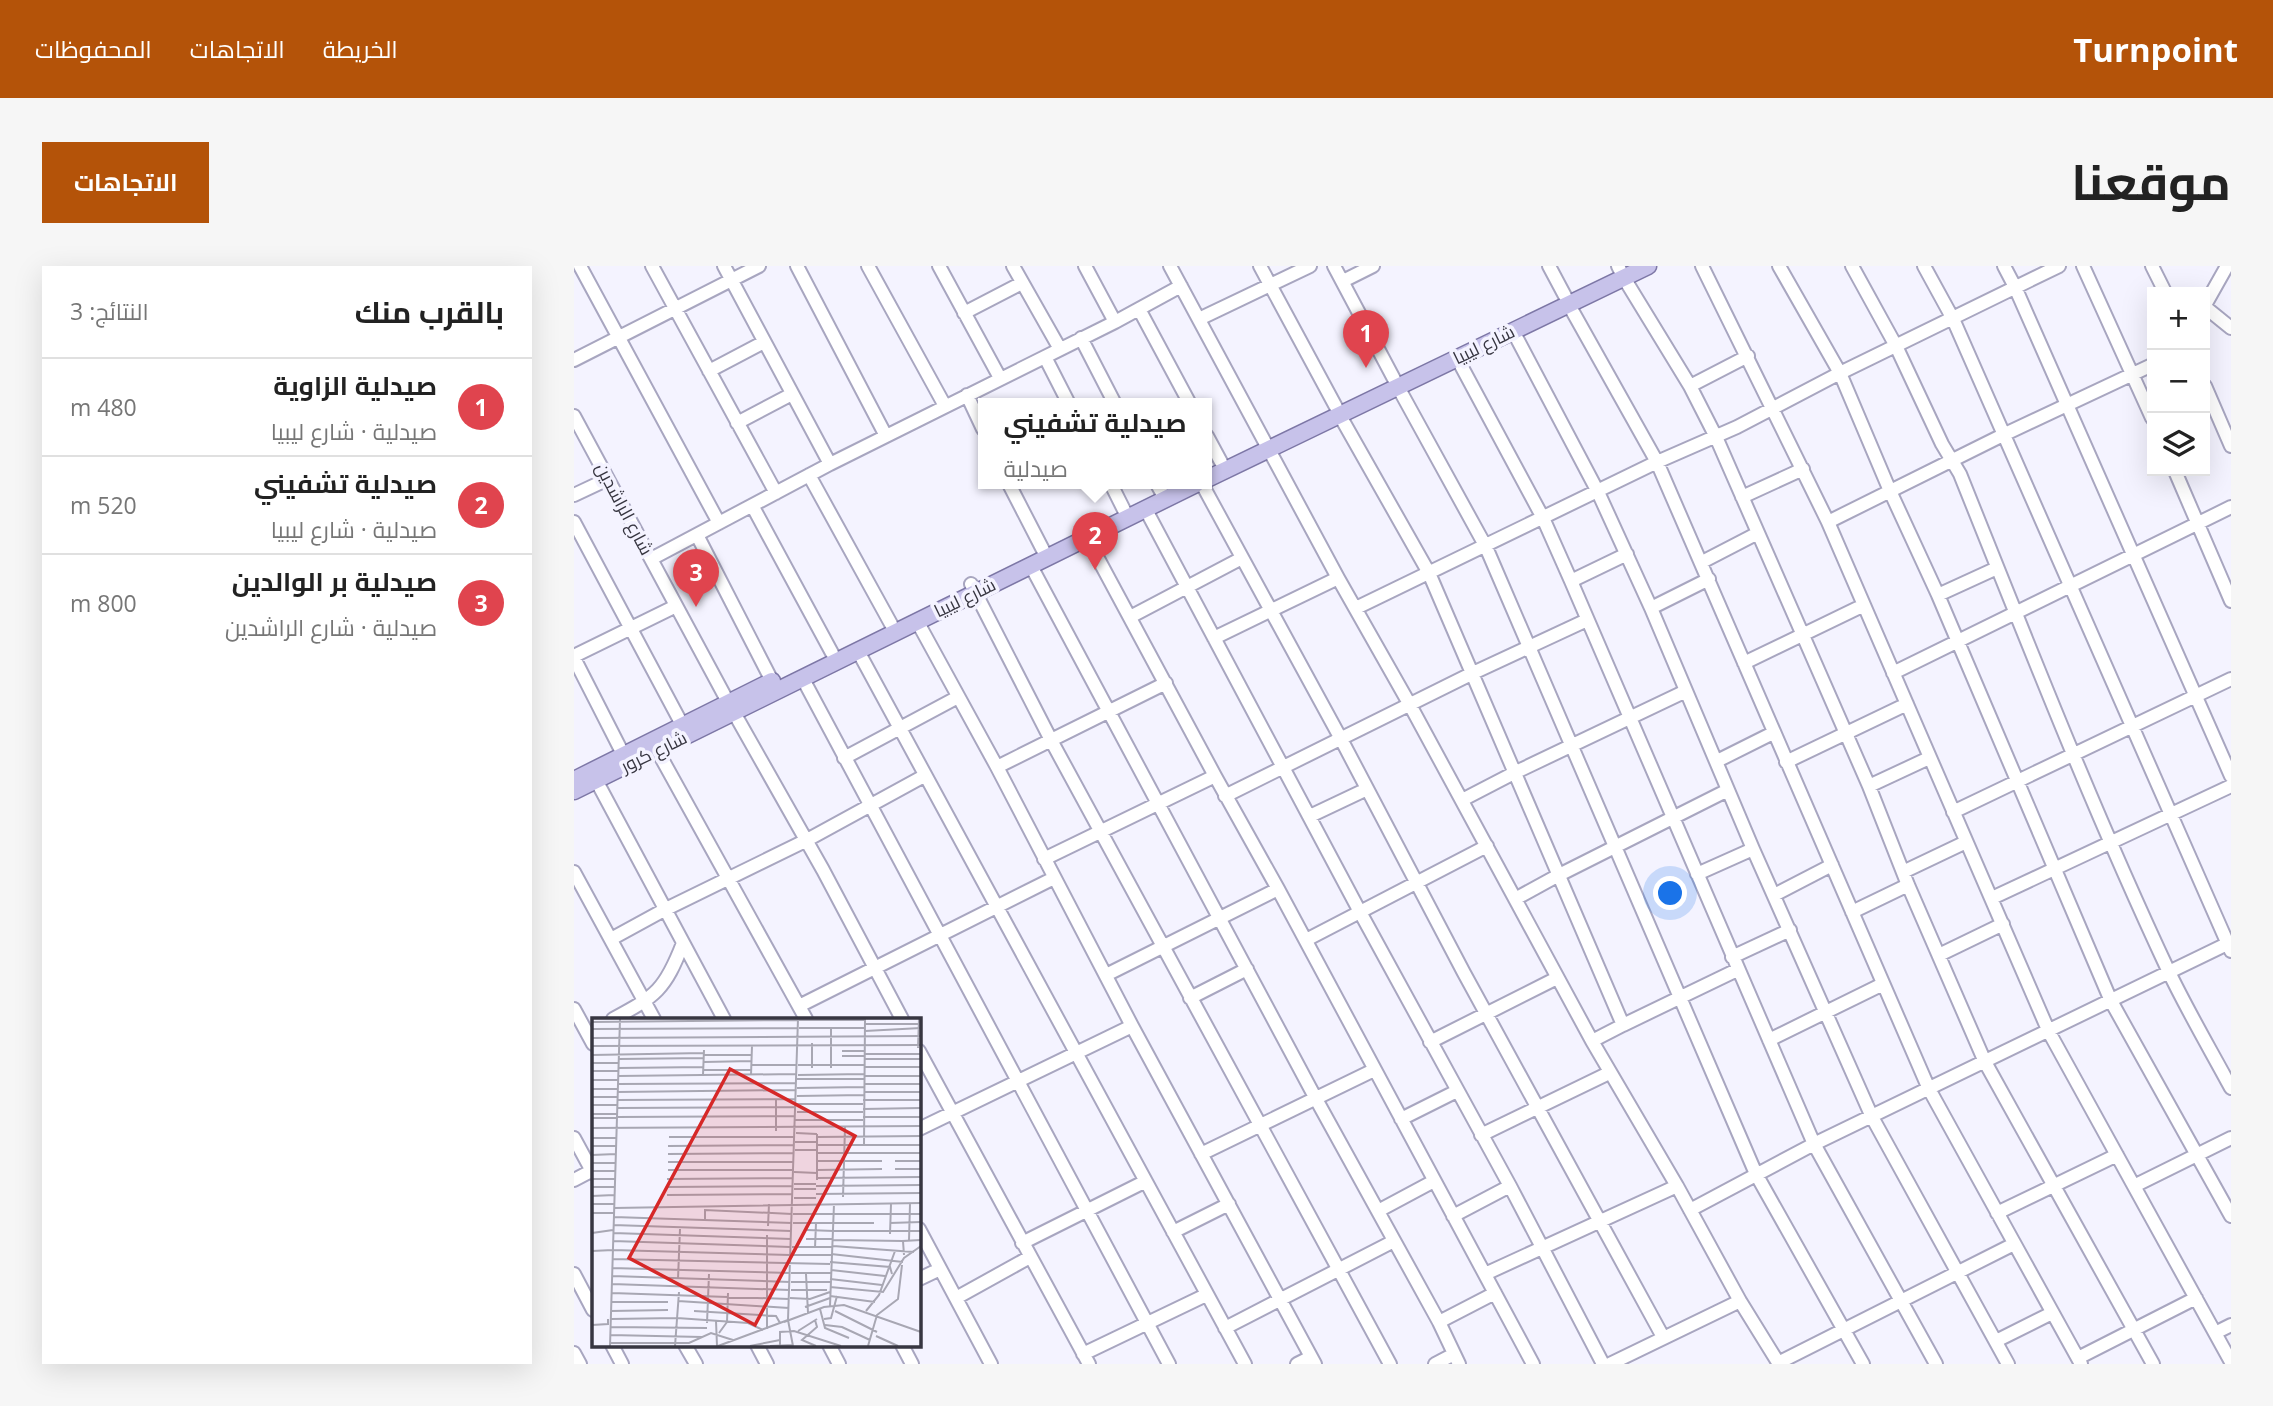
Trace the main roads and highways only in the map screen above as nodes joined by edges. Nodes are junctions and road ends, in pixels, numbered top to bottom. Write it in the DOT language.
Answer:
graph roads {
  1 [pos="1648,266"];
  2 [pos="1623,270"];
  3 [pos="1504,332"];
  4 [pos="1396,383"];
  5 [pos="1267,446"];
  6 [pos="1214,466"];
  7 [pos="1212,476"];
  8 [pos="1159,489"];
  9 [pos="1186,489"];
  10 [pos="973,589"];
  11 [pos="933,608"];
  12 [pos="730,707"];
  13 [pos="685,730"];
  14 [pos="574,779"];
  15 [pos="574,791"];
  1 -- 2 [label="main road, شارع ليبيا"];
  2 -- 3 [label="main road, شارع ليبيا"];
  3 -- 4 [label="main road, شارع ليبيا"];
  3 -- 4 [label="main road, شارع ليبيا"];
  4 -- 5 [label="main road, شارع ليبيا"];
  5 -- 6 [label="main road, شارع ليبيا"];
  5 -- 7 [label="main road, شارع ليبيا"];
  8 -- 10 [label="main road, شارع ليبيا"];
  9 -- 10 [label="main road, شارع ليبيا"];
  10 -- 11 [label="main road, شارع ليبيا"];
  11 -- 12 [label="main road, شارع ليبيا"];
  11 -- 12 [label="main road, شارع ليبيا"];
  12 -- 13 [label="main road, شارع كرور"];
  13 -- 14 [label="main road, شارع كرور"];
  13 -- 15 [label="main road, شارع كرور"];
}
